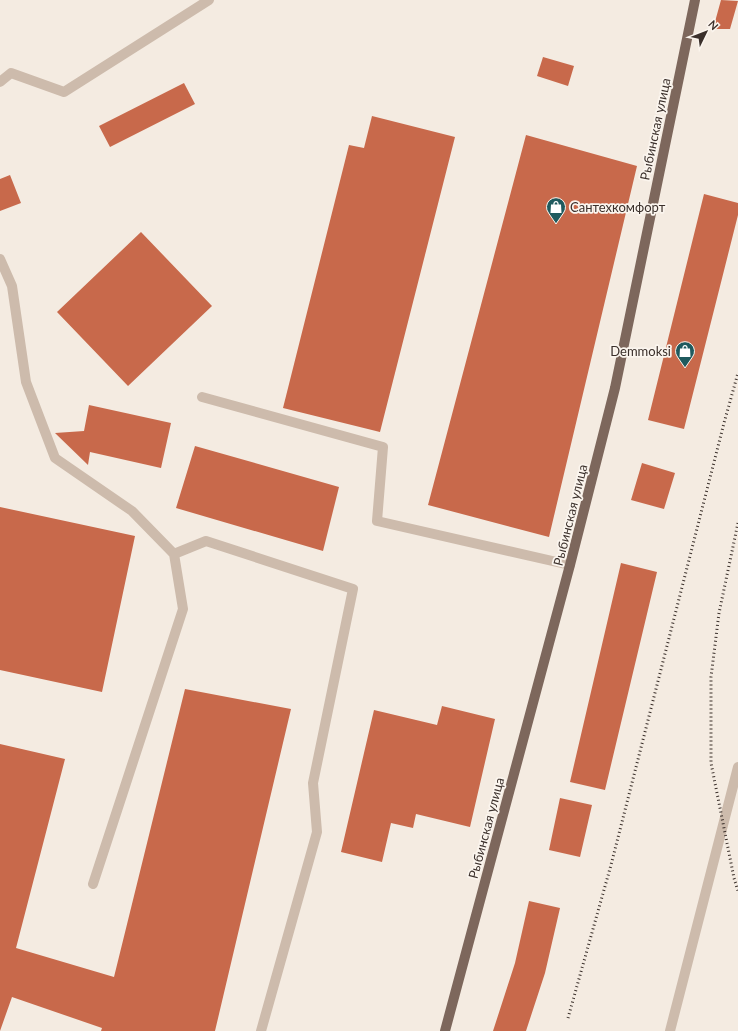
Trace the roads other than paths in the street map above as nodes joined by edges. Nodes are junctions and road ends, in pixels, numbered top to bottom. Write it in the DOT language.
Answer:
graph roads {
  1 [pos="208,0"];
  2 [pos="695,0"];
  3 [pos="0,82"];
  4 [pos="0,259"];
  5 [pos="202,397"];
  6 [pos="174,554"];
  7 [pos="570,565"];
  8 [pos="738,767"];
  9 [pos="93,884"];
  10 [pos="262,1031"];
  11 [pos="446,1031"];
  12 [pos="670,1031"];
  1 -- 3 [label="street"];
  2 -- 7 [label="main road, Рыбинская улица"];
  4 -- 6 [label="street"];
  5 -- 7 [label="street"];
  6 -- 9 [label="street"];
  6 -- 10 [label="street"];
  7 -- 11 [label="main road, Рыбинская улица"];
  8 -- 12 [label="street"];
}
